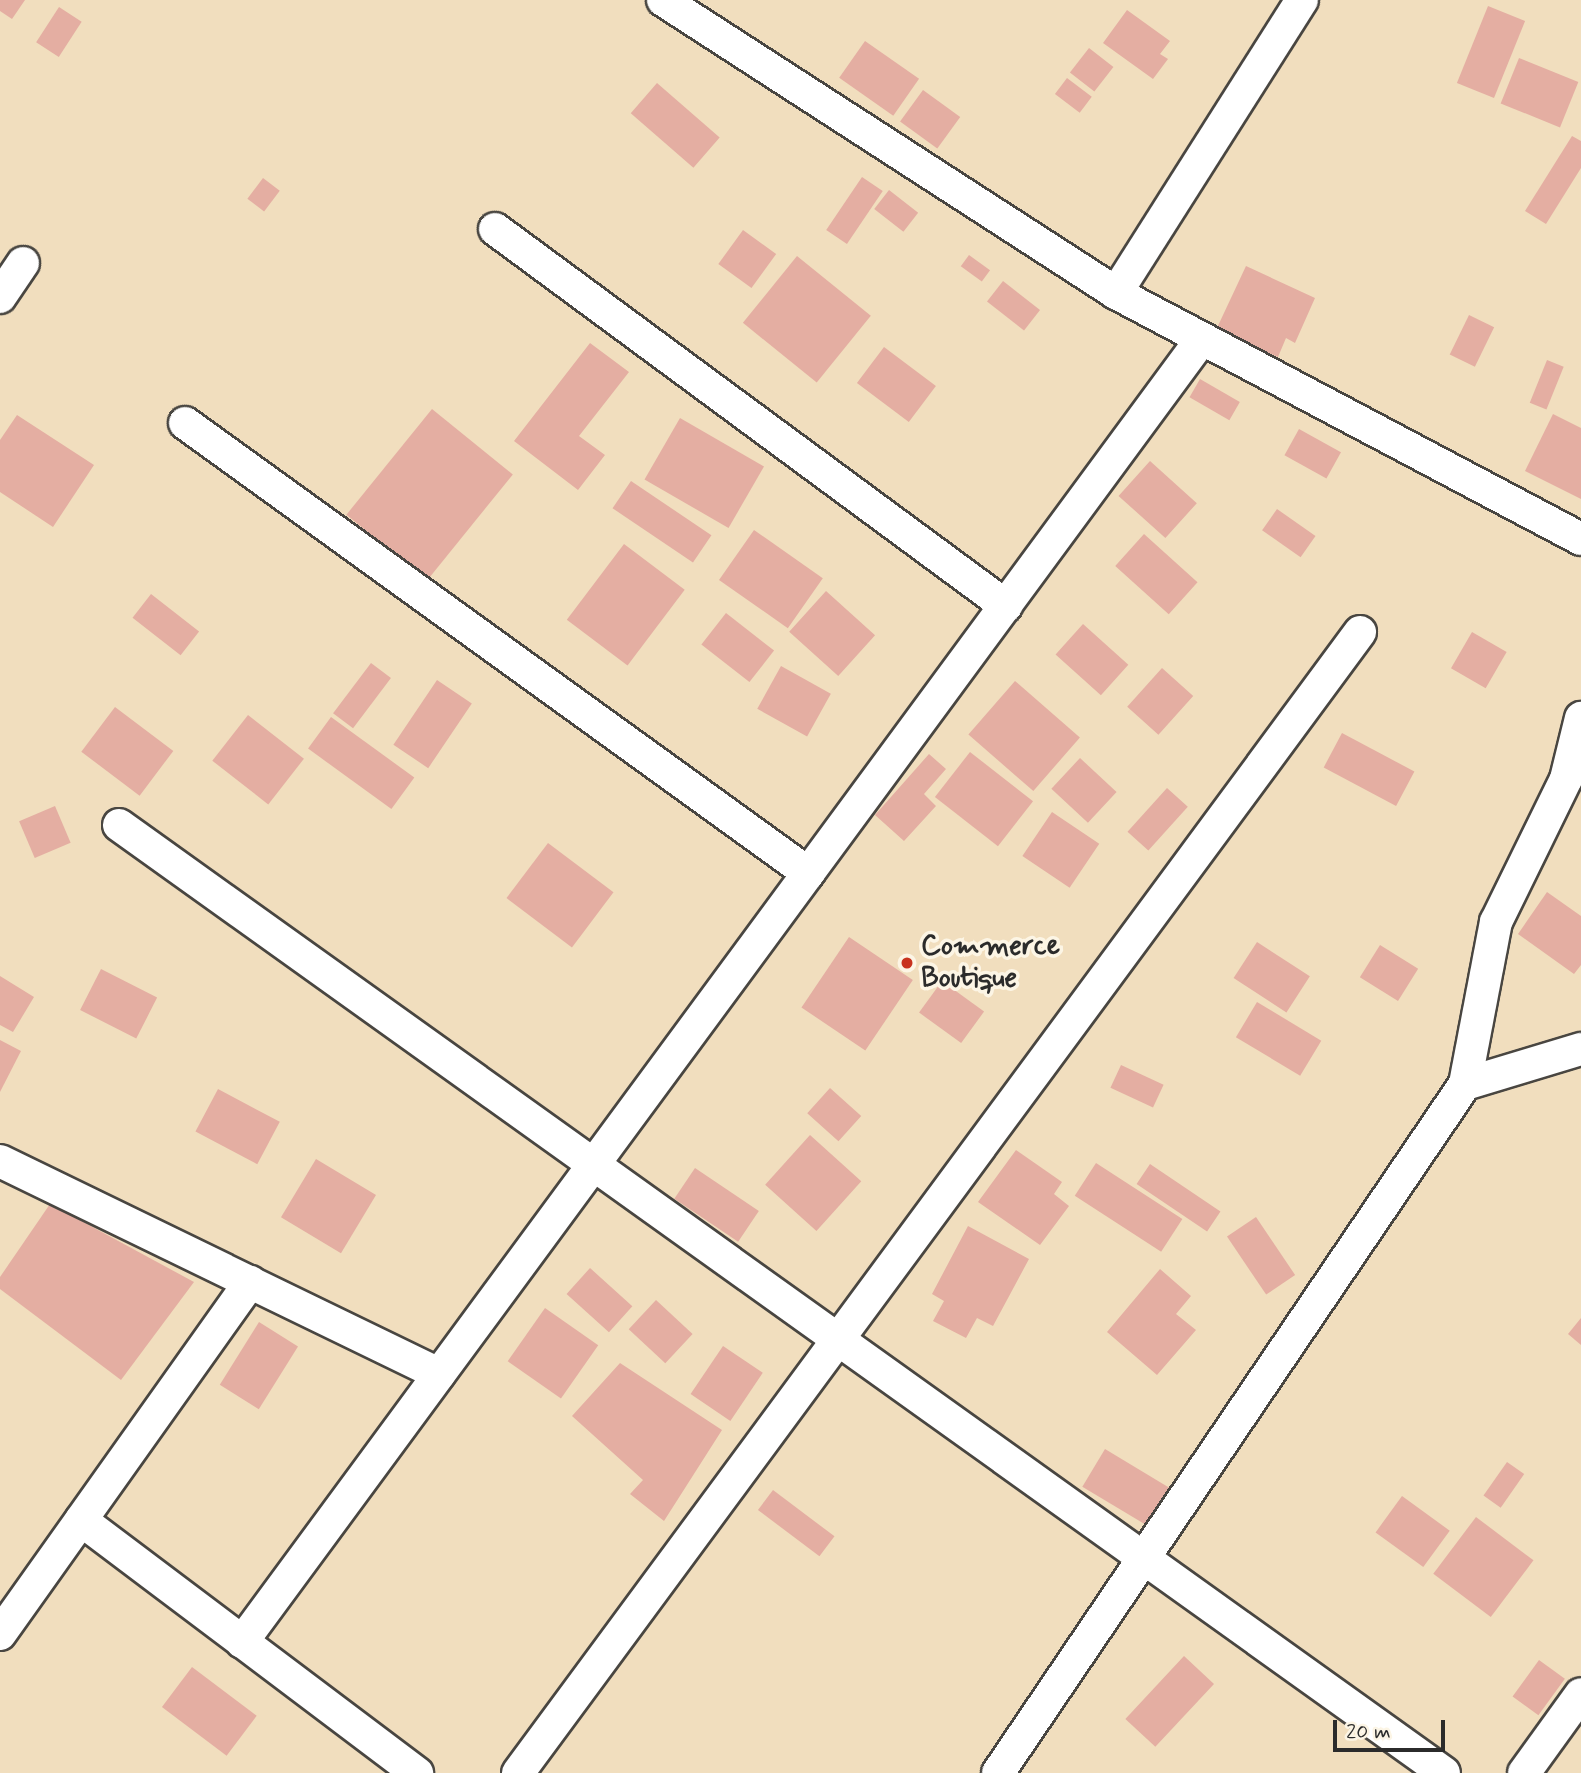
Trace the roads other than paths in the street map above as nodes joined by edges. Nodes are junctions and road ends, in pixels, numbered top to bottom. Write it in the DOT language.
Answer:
graph roads {
  1 [pos="663,0"];
  2 [pos="1302,0"];
  3 [pos="495,229"];
  4 [pos="23,263"];
  5 [pos="1116,293"];
  6 [pos="0,297"];
  7 [pos="1201,340"];
  8 [pos="185,424"];
  9 [pos="1581,539"];
  10 [pos="1006,606"];
  11 [pos="1360,632"];
  12 [pos="1581,718"];
  13 [pos="1573,786"];
  14 [pos="119,825"];
  15 [pos="808,873"];
  16 [pos="1580,1052"];
  17 [pos="1465,1084"];
  18 [pos="0,1161"];
  19 [pos="594,1165"];
  20 [pos="250,1282"];
  21 [pos="838,1339"];
  22 [pos="439,1374"];
  23 [pos="81,1520"];
  24 [pos="1143,1558"];
  25 [pos="0,1634"];
  26 [pos="242,1642"];
  27 [pos="1581,1694"];
  28 [pos="416,1773"];
  29 [pos="518,1773"];
  30 [pos="998,1773"];
  31 [pos="1444,1773"];
  32 [pos="1524,1773"];
  1 -- 5 [label="street"];
  2 -- 5 [label="street"];
  3 -- 10 [label="street"];
  4 -- 6 [label="street"];
  5 -- 7 [label="street"];
  7 -- 9 [label="street"];
  7 -- 10 [label="street"];
  8 -- 15 [label="street"];
  10 -- 15 [label="street"];
  11 -- 21 [label="street"];
  12 -- 13 [label="street"];
  13 -- 17 [label="street"];
  14 -- 19 [label="street"];
  15 -- 19 [label="street"];
  16 -- 17 [label="street"];
  17 -- 24 [label="street"];
  18 -- 20 [label="street"];
  19 -- 21 [label="street"];
  19 -- 22 [label="street"];
  20 -- 22 [label="street"];
  20 -- 23 [label="street"];
  21 -- 24 [label="street"];
  21 -- 29 [label="street"];
  22 -- 26 [label="street"];
  23 -- 25 [label="street"];
  23 -- 26 [label="street"];
  24 -- 30 [label="street"];
  24 -- 31 [label="street"];
  26 -- 28 [label="street"];
  27 -- 32 [label="street"];
}
